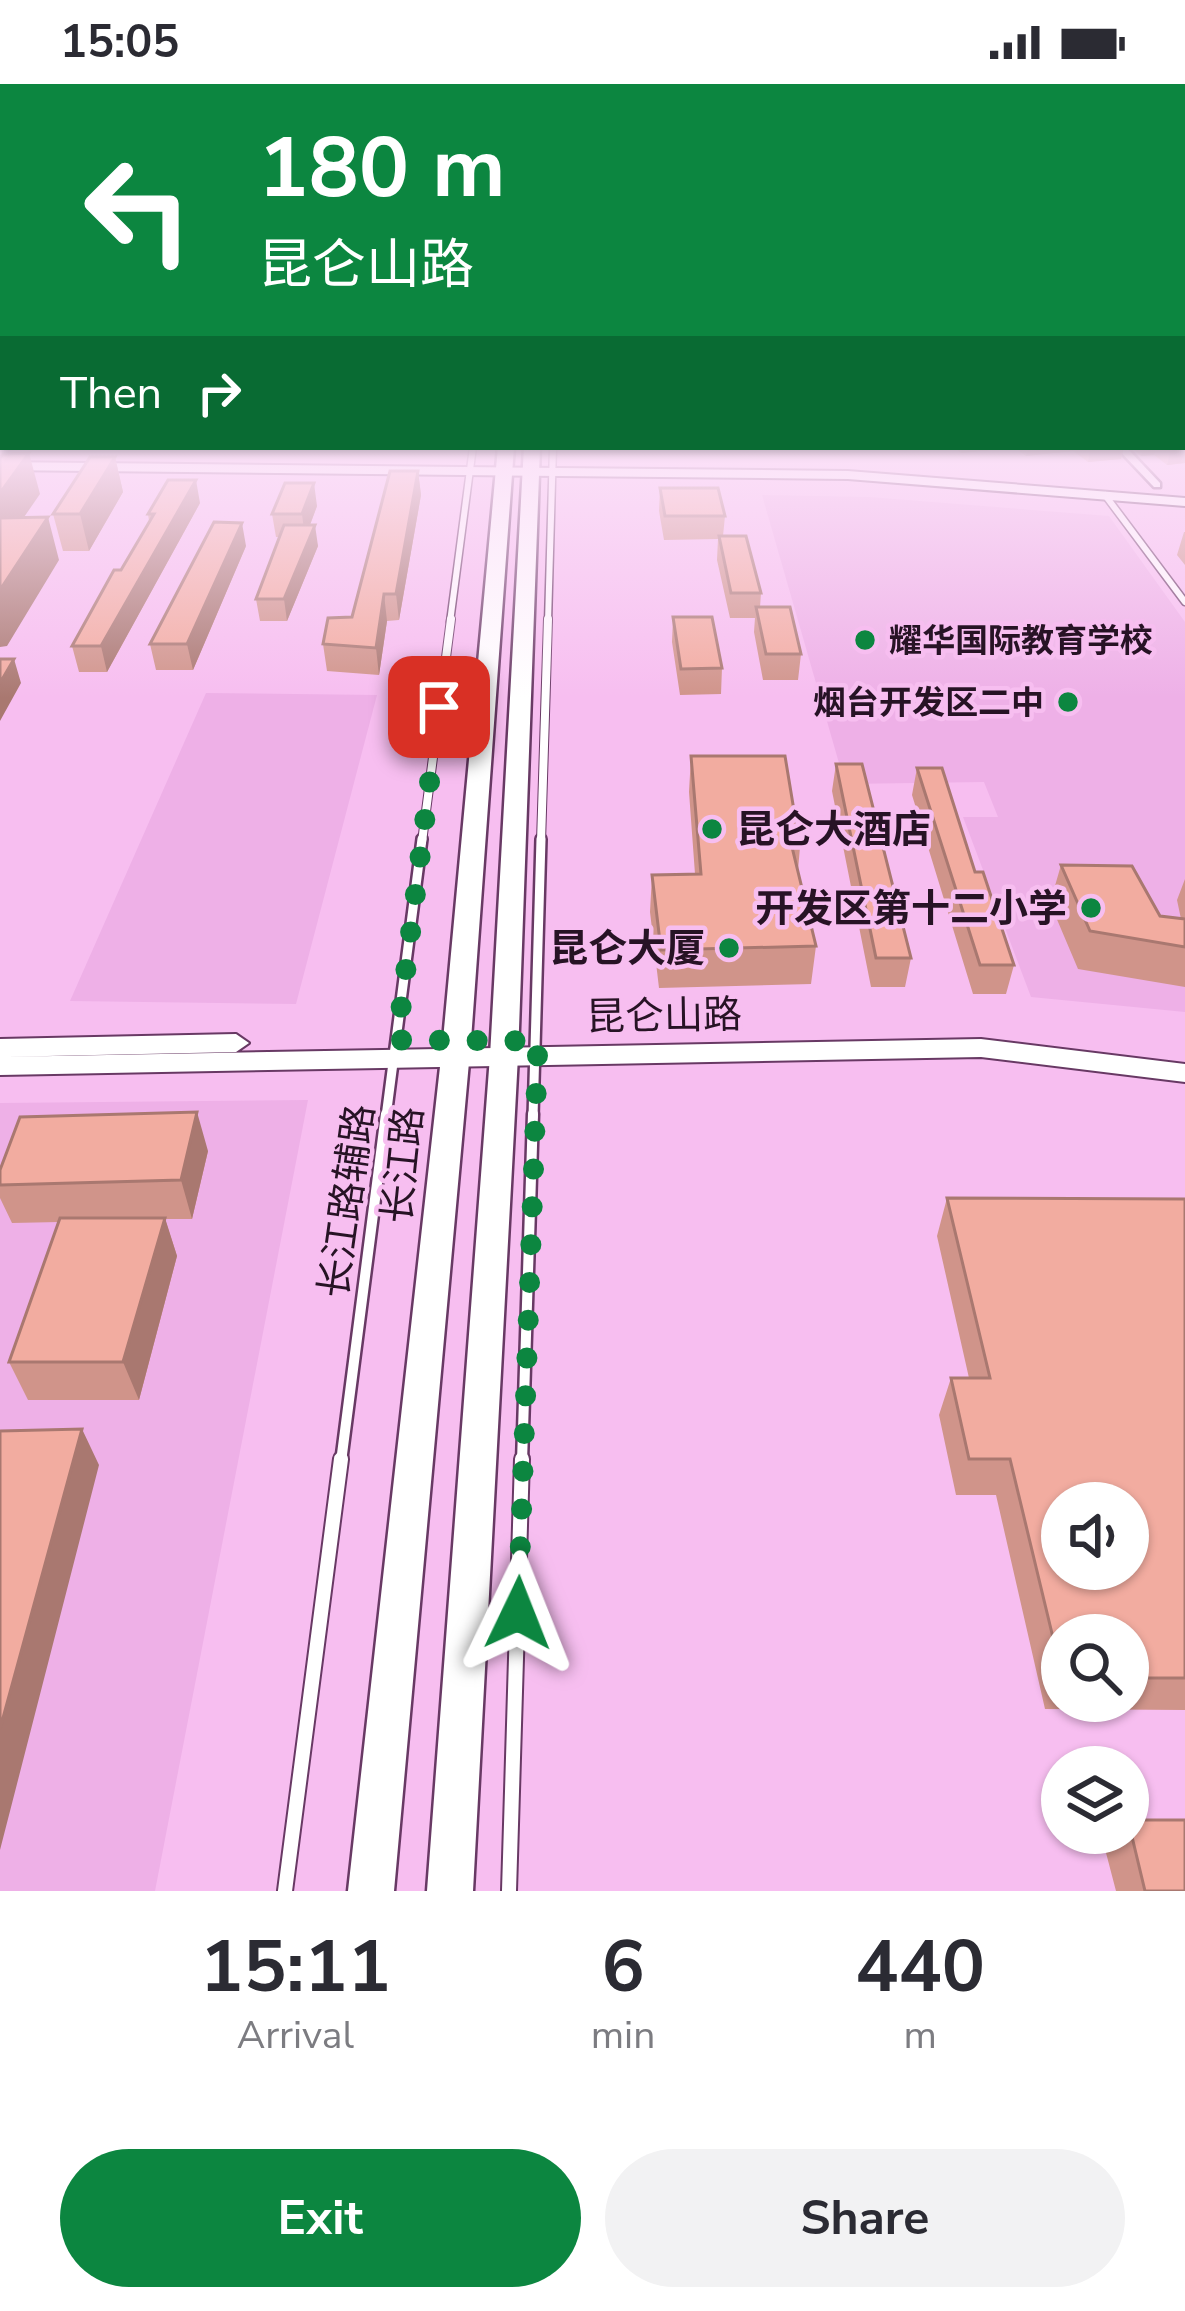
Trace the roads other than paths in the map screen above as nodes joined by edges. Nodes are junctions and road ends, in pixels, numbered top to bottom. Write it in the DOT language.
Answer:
graph roads {
  1 [pos="462,529"];
  2 [pos="520,529"];
  3 [pos="526,529"];
  4 [pos="530,529"];
  5 [pos="1131,529"];
  6 [pos="1185,602"];
  7 [pos="0,1048"];
  8 [pos="396,1048"];
  9 [pos="456,1048"];
  10 [pos="504,1048"];
  11 [pos="538,1049"];
  12 [pos="1185,1059"];
  13 [pos="0,1066"];
  14 [pos="1185,1073"];
  15 [pos="285,1891"];
  16 [pos="370,1891"];
  17 [pos="450,1891"];
  18 [pos="509,1891"];
  1 -- 8 [label="lane, 长江路辅路"];
  2 -- 9 [label="main road, 长江路"];
  3 -- 10 [label="main road"];
  4 -- 11 [label="lane"];
  5 -- 6 [label="lane"];
  7 -- 8 [label="street, 昆仑山路"];
  8 -- 9 [label="street, 昆仑山路"];
  8 -- 13 [label="street, 昆仑山路"];
  8 -- 15 [label="lane, 长江路辅路"];
  9 -- 10 [label="street, 昆仑山路"];
  9 -- 16 [label="main road, 长江路"];
  10 -- 11 [label="street, 昆仑山路"];
  10 -- 17 [label="main road"];
  11 -- 12 [label="street, 昆仑山路"];
  11 -- 14 [label="street, 昆仑山路"];
  11 -- 18 [label="lane"];
}
